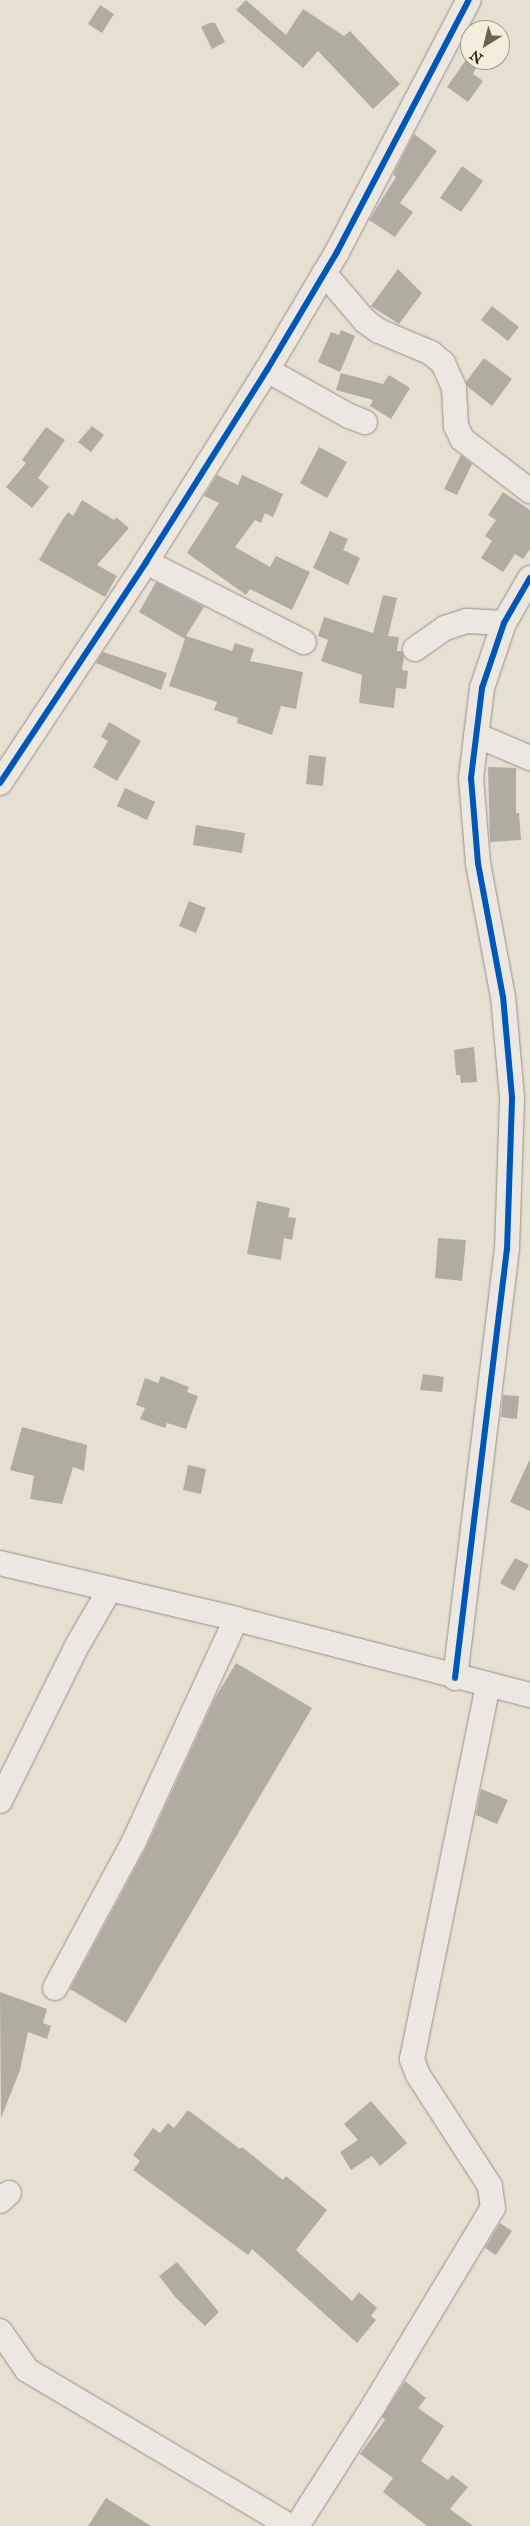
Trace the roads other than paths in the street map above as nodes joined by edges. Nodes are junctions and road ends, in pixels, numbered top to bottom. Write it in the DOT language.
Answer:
graph roads {
  1 [pos="469,0"];
  2 [pos="324,273"];
  3 [pos="267,370"];
  4 [pos="365,422"];
  5 [pos="530,491"];
  6 [pos="146,562"];
  7 [pos="530,578"];
  8 [pos="504,623"];
  9 [pos="304,642"];
  10 [pos="415,649"];
  11 [pos="476,735"];
  12 [pos="530,758"];
  13 [pos="0,783"];
  14 [pos="0,1564"];
  15 [pos="110,1589"];
  16 [pos="236,1619"];
  17 [pos="455,1678"];
  18 [pos="488,1686"];
  19 [pos="530,1695"];
  20 [pos="0,1801"];
  21 [pos="55,1988"];
  22 [pos="0,2331"];
  23 [pos="290,2526"];
  24 [pos="297,2526"];
  1 -- 2 [label="street"];
  2 -- 3 [label="street"];
  2 -- 5 [label="street"];
  3 -- 4 [label="street"];
  3 -- 6 [label="street"];
  6 -- 9 [label="street"];
  6 -- 13 [label="street"];
  7 -- 8 [label="street"];
  8 -- 10 [label="street"];
  8 -- 11 [label="street"];
  11 -- 12 [label="street"];
  11 -- 17 [label="street"];
  14 -- 15 [label="street"];
  15 -- 16 [label="street"];
  15 -- 20 [label="street"];
  16 -- 17 [label="street"];
  16 -- 21 [label="street"];
  17 -- 18 [label="street"];
  18 -- 19 [label="street"];
  18 -- 24 [label="street"];
  22 -- 23 [label="street"];
}
